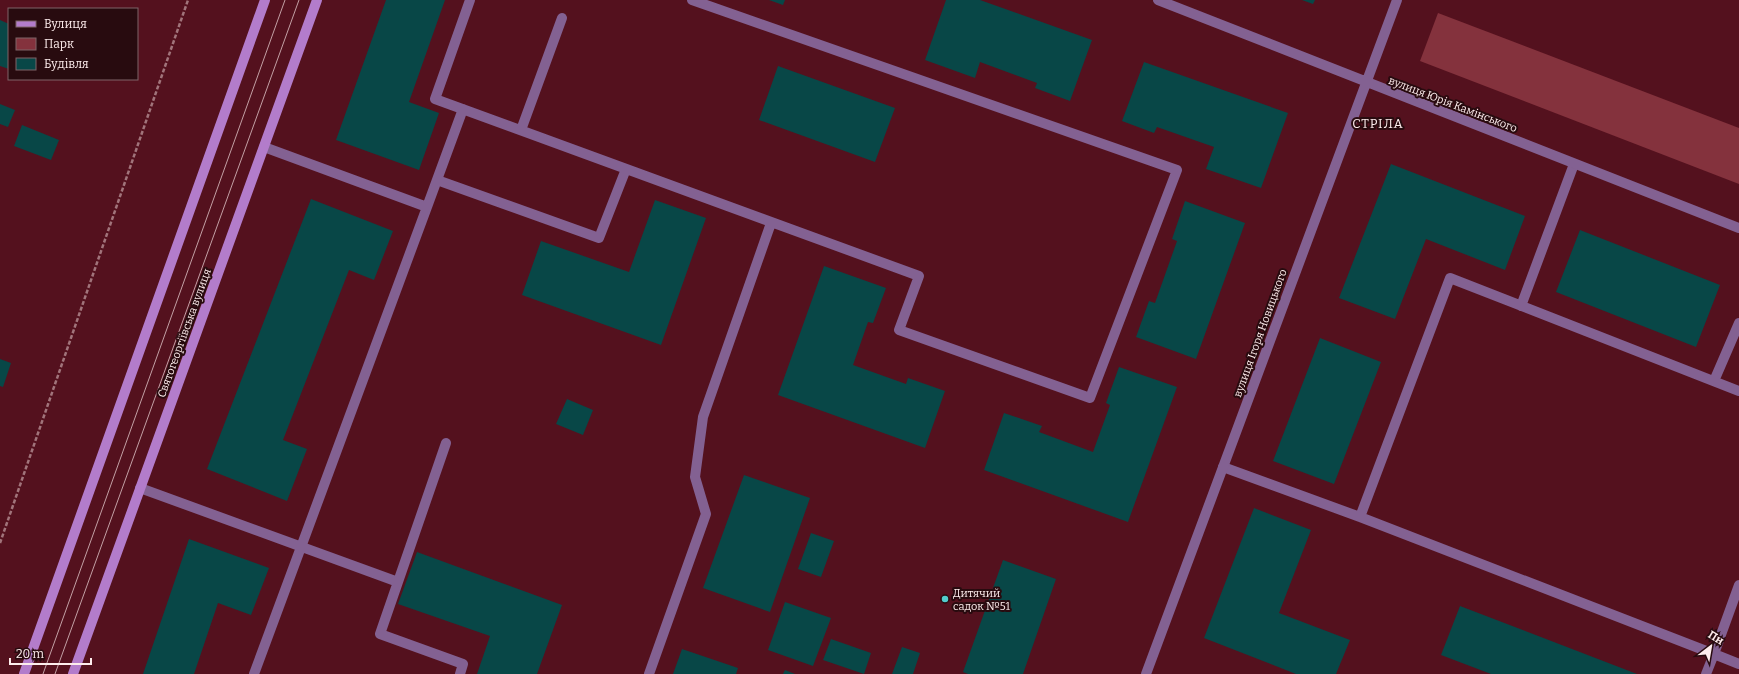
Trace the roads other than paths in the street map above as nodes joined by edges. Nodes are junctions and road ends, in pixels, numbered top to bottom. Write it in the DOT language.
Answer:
graph roads {
  1 [pos="265,0"];
  2 [pos="317,0"];
  3 [pos="470,0"];
  4 [pos="692,0"];
  5 [pos="1158,0"];
  6 [pos="1397,0"];
  7 [pos="562,18"];
  8 [pos="1366,83"];
  9 [pos="463,109"];
  10 [pos="521,130"];
  11 [pos="264,147"];
  12 [pos="1574,164"];
  13 [pos="626,169"];
  14 [pos="437,180"];
  15 [pos="427,207"];
  16 [pos="771,223"];
  17 [pos="1739,228"];
  18 [pos="1521,306"];
  19 [pos="1739,322"];
  20 [pos="1714,381"];
  21 [pos="1739,391"];
  22 [pos="446,443"];
  23 [pos="1223,467"];
  24 [pos="140,488"];
  25 [pos="1360,517"];
  26 [pos="301,546"];
  27 [pos="398,582"];
  28 [pos="1739,585"];
  29 [pos="1714,654"];
  30 [pos="1739,664"];
  31 [pos="24,674"];
  32 [pos="73,674"];
  33 [pos="254,674"];
  34 [pos="460,674"];
  35 [pos="649,674"];
  36 [pos="1146,674"];
  37 [pos="1706,674"];
  1 -- 31 [label="main road"];
  2 -- 11 [label="main road, Святогеоргіївська вулиця"];
  3 -- 9 [label="street"];
  4 -- 16 [label="street"];
  5 -- 8 [label="street, вулиця Юрія Камінського"];
  6 -- 8 [label="street, вулиця Ігоря Новицького"];
  7 -- 10 [label="street"];
  8 -- 12 [label="street, вулиця Юрія Камінського"];
  8 -- 23 [label="street, вулиця Ігоря Новицького"];
  9 -- 10 [label="street"];
  9 -- 14 [label="street"];
  10 -- 13 [label="street"];
  11 -- 15 [label="street"];
  11 -- 24 [label="main road, Святогеоргіївська вулиця"];
  12 -- 17 [label="street, вулиця Юрія Камінського"];
  12 -- 18 [label="street"];
  13 -- 14 [label="street"];
  13 -- 16 [label="street"];
  14 -- 15 [label="street"];
  15 -- 26 [label="street"];
  16 -- 35 [label="street"];
  18 -- 20 [label="street"];
  18 -- 25 [label="street"];
  19 -- 20 [label="street"];
  20 -- 21 [label="street"];
  22 -- 27 [label="street"];
  23 -- 25 [label="street"];
  23 -- 36 [label="street, вулиця Ігоря Новицького"];
  24 -- 26 [label="street"];
  24 -- 32 [label="main road, Святогеоргіївська вулиця"];
  25 -- 29 [label="street"];
  26 -- 27 [label="street"];
  26 -- 33 [label="street"];
  27 -- 34 [label="street"];
  28 -- 29 [label="street"];
  29 -- 30 [label="street"];
  29 -- 37 [label="street"];
}
